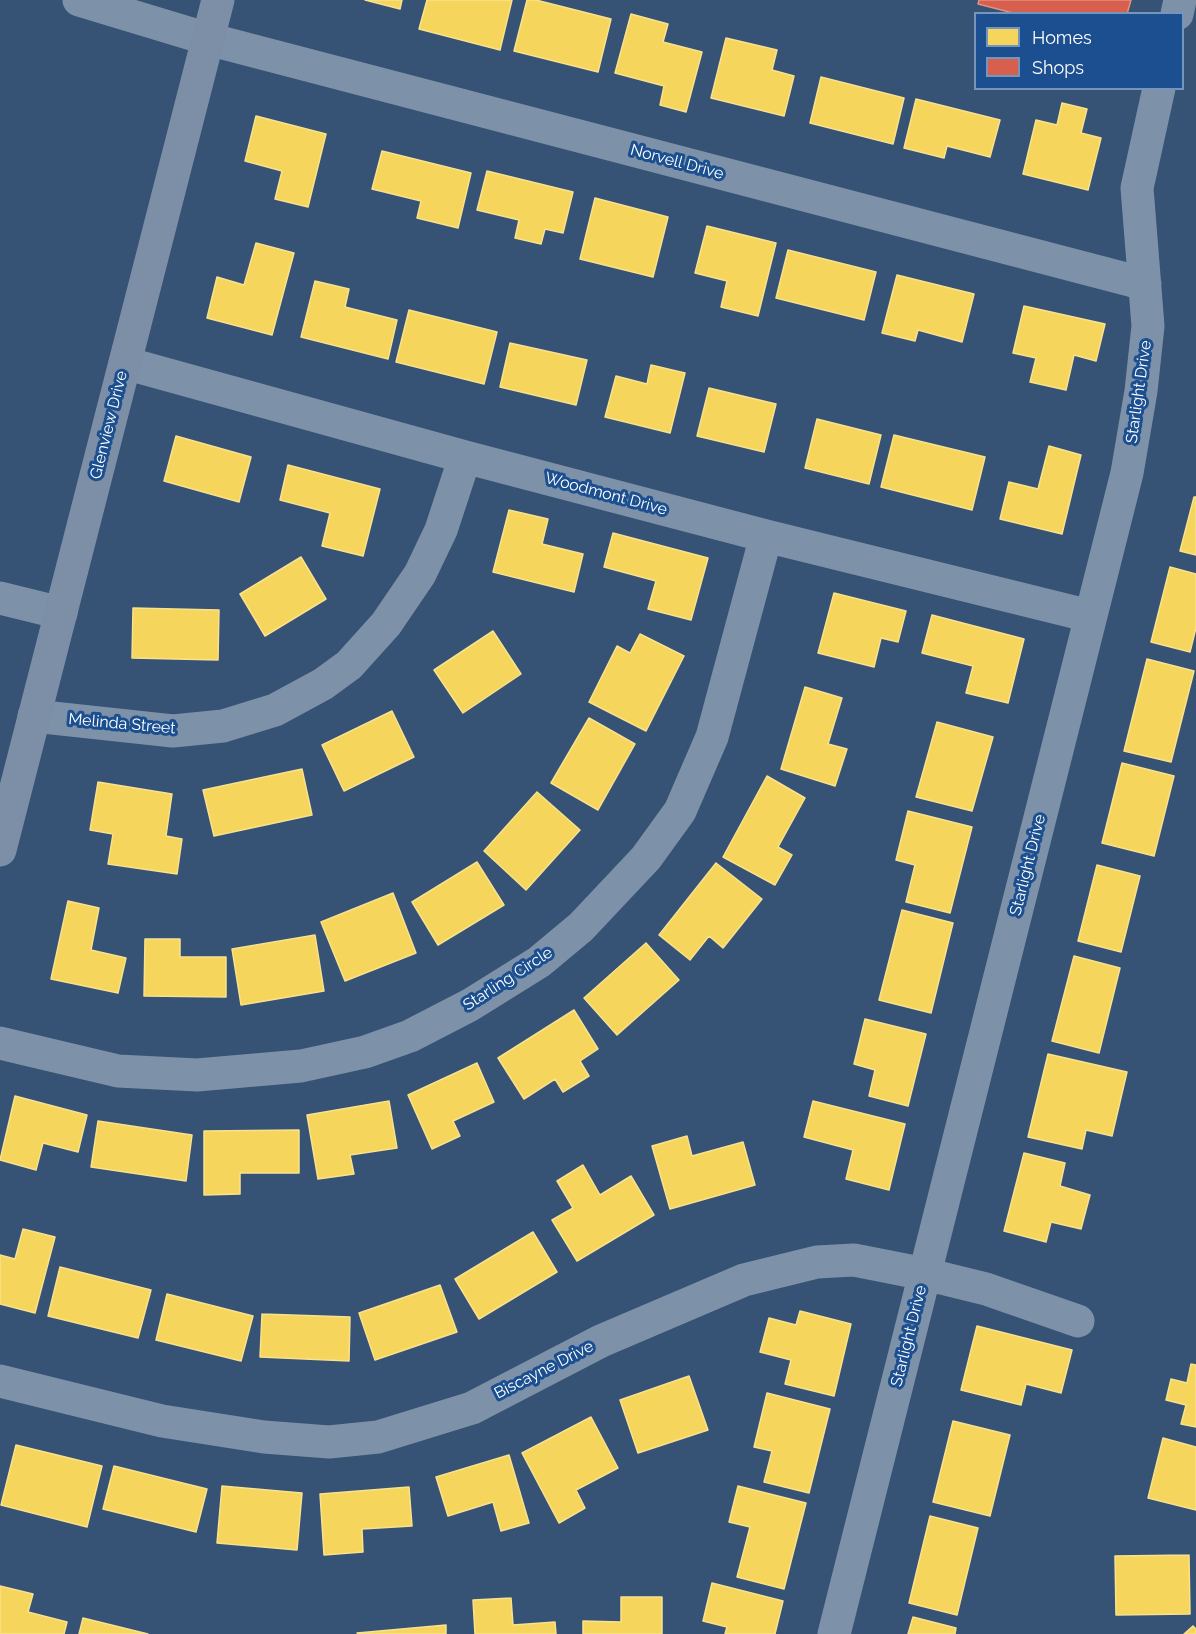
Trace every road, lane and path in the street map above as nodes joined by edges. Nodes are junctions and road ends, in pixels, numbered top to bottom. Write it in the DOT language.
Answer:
graph roads {
  1 [pos="79,0"];
  2 [pos="218,0"];
  3 [pos="208,39"];
  4 [pos="1159,90"];
  5 [pos="1145,284"];
  6 [pos="125,363"];
  7 [pos="465,457"];
  8 [pos="766,536"];
  9 [pos="0,598"];
  10 [pos="61,613"];
  11 [pos="1090,616"];
  12 [pos="34,716"];
  13 [pos="0,850"];
  14 [pos="0,1043"];
  15 [pos="925,1274"];
  16 [pos="1078,1321"];
  17 [pos="0,1381"];
  18 [pos="834,1634"];
  1 -- 3 [label="street, Norvell Drive"];
  2 -- 3 [label="main road, Glenview Drive"];
  3 -- 5 [label="street, Norvell Drive"];
  3 -- 6 [label="main road, Glenview Drive"];
  4 -- 5 [label="street, Starlight Drive"];
  5 -- 11 [label="street, Starlight Drive"];
  6 -- 7 [label="street, Woodmont Drive"];
  6 -- 10 [label="main road, Glenview Drive"];
  7 -- 8 [label="street, Woodmont Drive"];
  7 -- 12 [label="street, Melinda Street"];
  8 -- 11 [label="street, Woodmont Drive"];
  8 -- 14 [label="street, Starling Circle"];
  9 -- 10 [label="street"];
  10 -- 12 [label="main road, Glenview Drive"];
  11 -- 15 [label="street, Starlight Drive"];
  12 -- 13 [label="main road, Glenview Drive"];
  15 -- 16 [label="street, Biscayne Drive"];
  15 -- 17 [label="street, Biscayne Drive"];
  15 -- 18 [label="street, Starlight Drive"];
}
